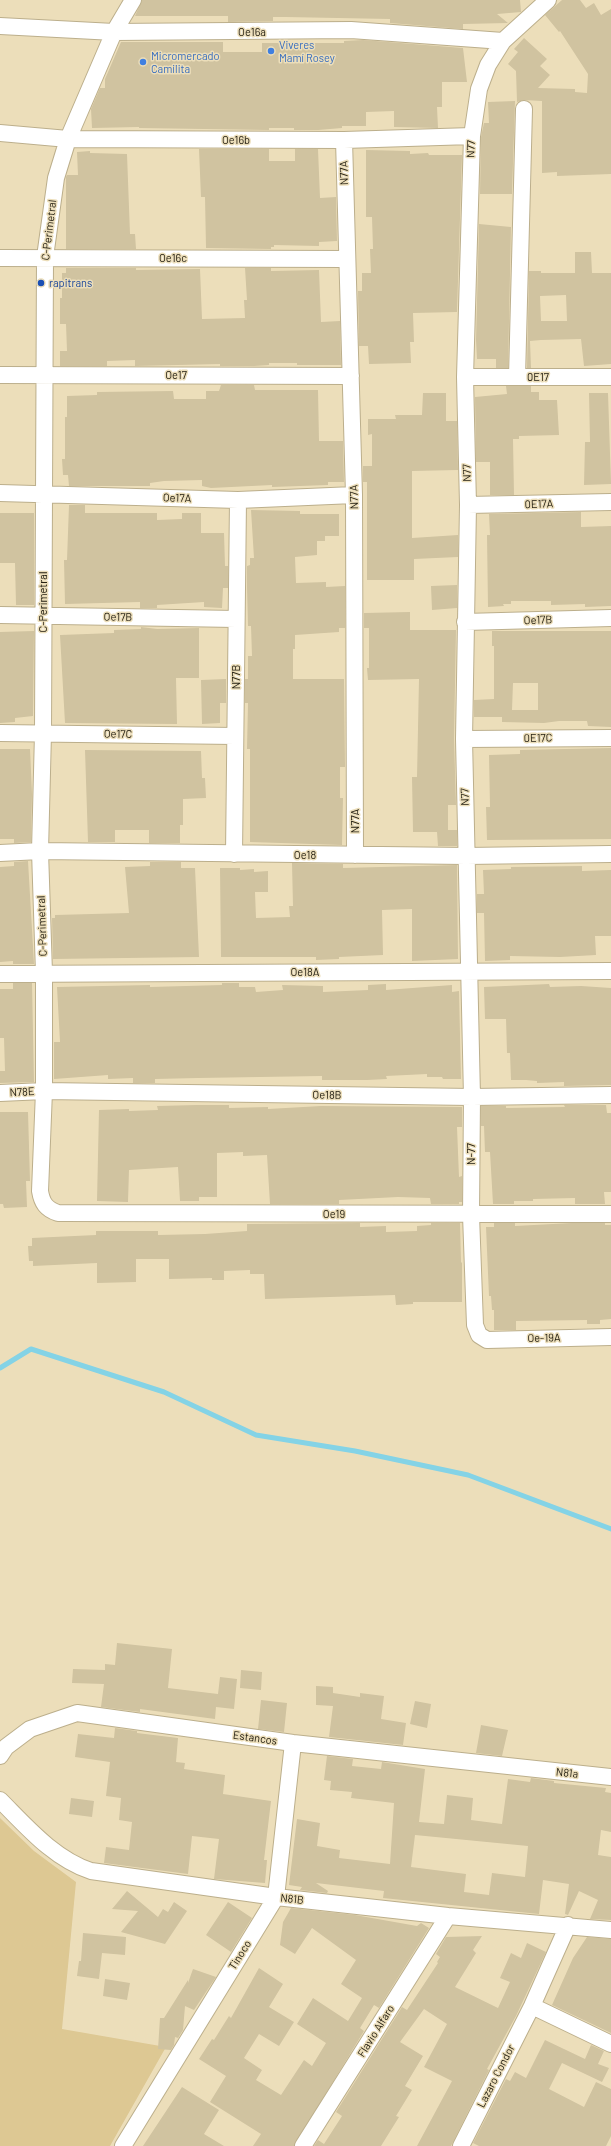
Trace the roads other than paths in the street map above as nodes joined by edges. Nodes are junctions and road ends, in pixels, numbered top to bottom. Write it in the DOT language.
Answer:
graph roads {
  1 [pos="133,0"];
  2 [pos="548,0"];
  3 [pos="0,26"];
  4 [pos="114,32"];
  5 [pos="503,41"];
  6 [pos="524,109"];
  7 [pos="0,133"];
  8 [pos="472,136"];
  9 [pos="68,139"];
  10 [pos="344,140"];
  11 [pos="44,257"];
  12 [pos="0,258"];
  13 [pos="347,259"];
  14 [pos="43,374"];
  15 [pos="0,375"];
  16 [pos="351,376"];
  17 [pos="465,377"];
  18 [pos="517,377"];
  19 [pos="611,377"];
  20 [pos="0,493"];
  21 [pos="44,494"];
  22 [pos="354,496"];
  23 [pos="238,500"];
  24 [pos="611,502"];
  25 [pos="468,506"];
  26 [pos="0,615"];
  27 [pos="43,616"];
  28 [pos="611,618"];
  29 [pos="236,619"];
  30 [pos="465,622"];
  31 [pos="0,733"];
  32 [pos="43,733"];
  33 [pos="235,736"];
  34 [pos="611,738"];
  35 [pos="464,739"];
  36 [pos="40,851"];
  37 [pos="0,853"];
  38 [pos="234,854"];
  39 [pos="611,854"];
  40 [pos="355,855"];
  41 [pos="466,856"];
  42 [pos="611,971"];
  43 [pos="469,972"];
  44 [pos="44,973"];
  45 [pos="0,974"];
  46 [pos="44,1091"];
  47 [pos="0,1093"];
  48 [pos="611,1095"];
  49 [pos="472,1097"];
  50 [pos="58,1213"];
  51 [pos="611,1214"];
  52 [pos="471,1215"];
  53 [pos="479,1335"];
  54 [pos="611,1337"];
  55 [pos="293,1743"];
  56 [pos="0,1756"];
  57 [pos="523,1768"];
  58 [pos="611,1777"];
  59 [pos="0,1800"];
  60 [pos="276,1897"];
  61 [pos="448,1916"];
  62 [pos="568,1925"];
  63 [pos="611,1930"];
  64 [pos="532,2006"];
  65 [pos="611,2044"];
  66 [pos="123,2146"];
  67 [pos="303,2146"];
  68 [pos="461,2146"];
  1 -- 4 [label="street, C-Perimetral"];
  2 -- 5 [label="street, N77"];
  3 -- 4 [label="street, Oe16a"];
  4 -- 5 [label="street, Oe16a"];
  4 -- 9 [label="street, C-Perimetral"];
  5 -- 8 [label="street, N77"];
  6 -- 18 [label="street"];
  7 -- 9 [label="street, Oe16b"];
  8 -- 10 [label="street, Oe16b"];
  8 -- 17 [label="street, N77"];
  9 -- 10 [label="street, Oe16b"];
  9 -- 11 [label="street, C-Perimetral"];
  10 -- 13 [label="street, N77A"];
  11 -- 12 [label="street, Oe16c"];
  11 -- 13 [label="street, Oe16c"];
  11 -- 14 [label="street, C-Perimetral"];
  13 -- 16 [label="street, N77A"];
  14 -- 15 [label="street, Oe17"];
  14 -- 16 [label="street, Oe17"];
  14 -- 21 [label="street, C-Perimetral"];
  16 -- 22 [label="street, N77A"];
  17 -- 18 [label="street, 0E17"];
  17 -- 25 [label="street, N77"];
  18 -- 19 [label="street, 0E17"];
  20 -- 21 [label="street, Oe17A"];
  21 -- 23 [label="street, Oe17A"];
  21 -- 27 [label="street, C-Perimetral"];
  22 -- 23 [label="street, Oe17A"];
  22 -- 40 [label="street, N77A"];
  23 -- 29 [label="street, N77B"];
  24 -- 25 [label="street, 0E17A"];
  25 -- 30 [label="street, N77"];
  26 -- 27 [label="street, Oe17B"];
  27 -- 29 [label="street, Oe17B"];
  27 -- 32 [label="street, C-Perimetral"];
  28 -- 30 [label="street, Oe17B"];
  29 -- 33 [label="street, N77B"];
  30 -- 35 [label="street, N77"];
  31 -- 32 [label="street, Oe17C"];
  32 -- 33 [label="street, Oe17C"];
  32 -- 36 [label="street, C-Perimetral"];
  33 -- 38 [label="street, N77B"];
  34 -- 35 [label="street, 0E17C"];
  35 -- 41 [label="street, N77"];
  36 -- 37 [label="street, Oe18"];
  36 -- 38 [label="street, Oe18"];
  36 -- 44 [label="street, C-Perimetral"];
  38 -- 40 [label="street, Oe18"];
  39 -- 41 [label="street, Oe18"];
  40 -- 41 [label="street, Oe18"];
  41 -- 43 [label="street, N77"];
  42 -- 43 [label="street, Oe18A"];
  43 -- 44 [label="street, Oe18A"];
  43 -- 49 [label="street, N-77"];
  44 -- 45 [label="street, Oe18A"];
  44 -- 46 [label="street, C-Perimetral"];
  46 -- 47 [label="street, N78E"];
  46 -- 49 [label="street, Oe18B"];
  46 -- 50 [label="street, C-Perimetral"];
  48 -- 49 [label="street, Oe18B"];
  49 -- 52 [label="street, N-77"];
  50 -- 52 [label="street, Oe19"];
  51 -- 52 [label="street, Oe19"];
  52 -- 53 [label="street, N-77"];
  53 -- 54 [label="street, Oe-19A"];
  55 -- 56 [label="street, Estancos"];
  55 -- 57 [label="street, Estancos"];
  55 -- 60 [label="street, Tinoco"];
  57 -- 58 [label="street, N81a"];
  59 -- 60 [label="street, N81B"];
  60 -- 61 [label="street, N81B"];
  60 -- 66 [label="street, Tinoco"];
  61 -- 62 [label="street, N81B"];
  61 -- 67 [label="street, Flavio Alfaro"];
  62 -- 63 [label="street, N81B"];
  62 -- 64 [label="street, Lazaro Condor"];
  64 -- 65 [label="street"];
  64 -- 68 [label="street, Lazaro Condor"];
}
